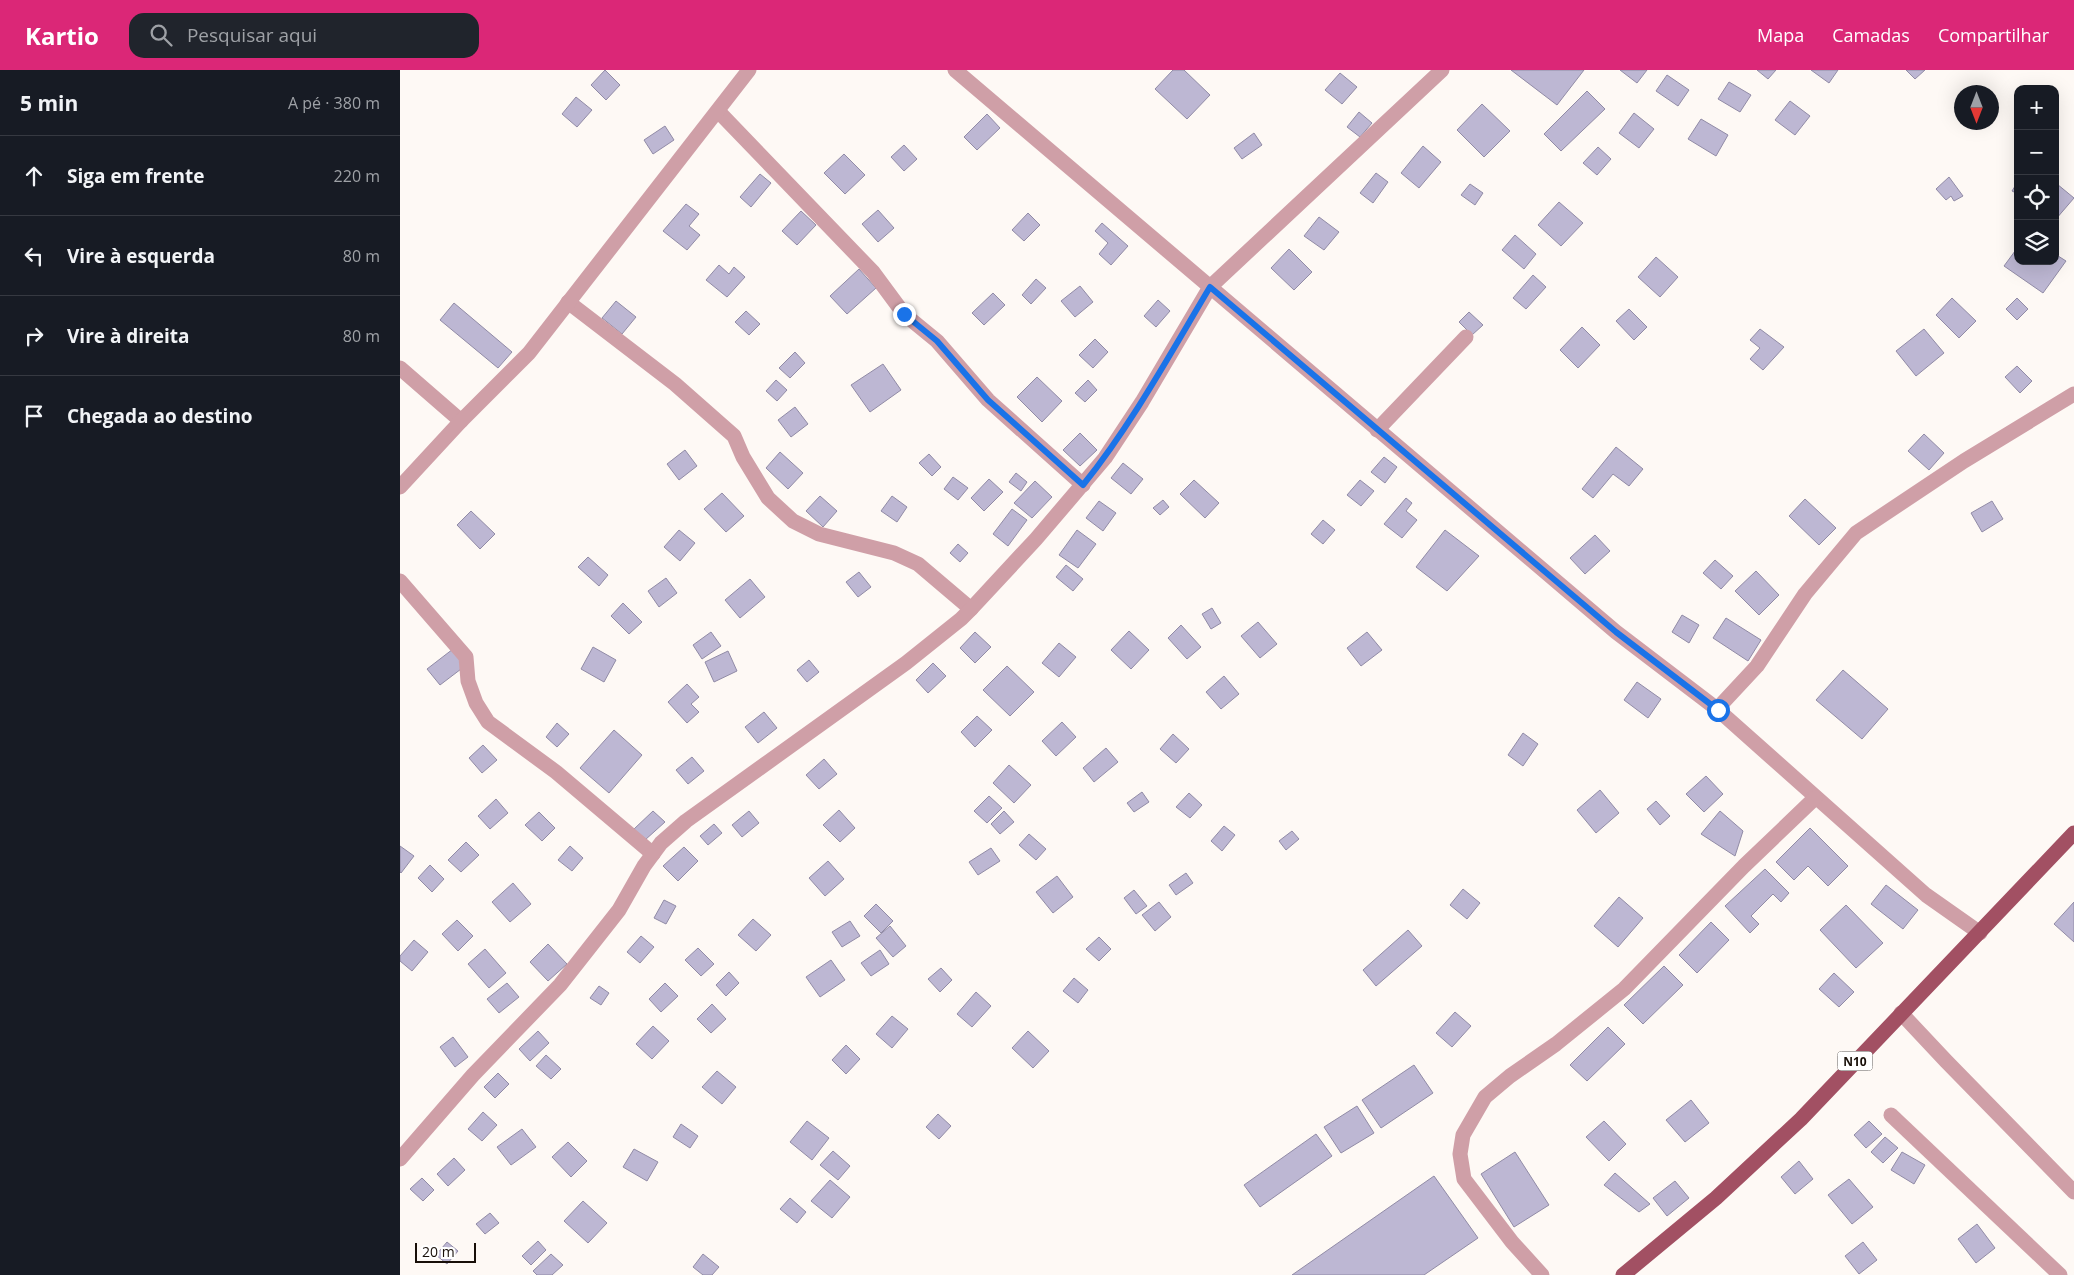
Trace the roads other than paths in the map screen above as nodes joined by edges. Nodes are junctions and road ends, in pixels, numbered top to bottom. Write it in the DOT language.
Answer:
graph roads {
  1 [pos="749,70"];
  2 [pos="956,70"];
  3 [pos="1442,70"];
  4 [pos="718,111"];
  5 [pos="1210,287"];
  6 [pos="568,302"];
  7 [pos="1466,337"];
  8 [pos="400,368"];
  9 [pos="2074,394"];
  10 [pos="462,421"];
  11 [pos="1378,430"];
  12 [pos="1083,485"];
  13 [pos="400,487"];
  14 [pos="400,580"];
  15 [pos="970,609"];
  16 [pos="1718,710"];
  17 [pos="1815,798"];
  18 [pos="2074,833"];
  19 [pos="653,854"];
  20 [pos="1980,933"];
  21 [pos="1901,1013"];
  22 [pos="1891,1115"];
  23 [pos="400,1159"];
  24 [pos="2074,1192"];
  25 [pos="1542,1275"];
  26 [pos="1623,1275"];
  27 [pos="2060,1275"];
  1 -- 4 [label="street"];
  2 -- 5 [label="street"];
  3 -- 5 [label="street"];
  4 -- 6 [label="street"];
  4 -- 12 [label="street"];
  5 -- 11 [label="street"];
  5 -- 12 [label="street"];
  6 -- 10 [label="street"];
  6 -- 15 [label="street"];
  7 -- 11 [label="street"];
  8 -- 10 [label="street"];
  9 -- 16 [label="street"];
  10 -- 13 [label="street"];
  11 -- 16 [label="street"];
  12 -- 15 [label="street"];
  14 -- 19 [label="street"];
  15 -- 19 [label="street"];
  16 -- 17 [label="street"];
  17 -- 20 [label="street"];
  17 -- 25 [label="street"];
  18 -- 20 [label="main road, N10"];
  19 -- 23 [label="street"];
  20 -- 21 [label="main road, N10"];
  21 -- 24 [label="street"];
  21 -- 26 [label="main road, N10"];
  22 -- 27 [label="street"];
}
